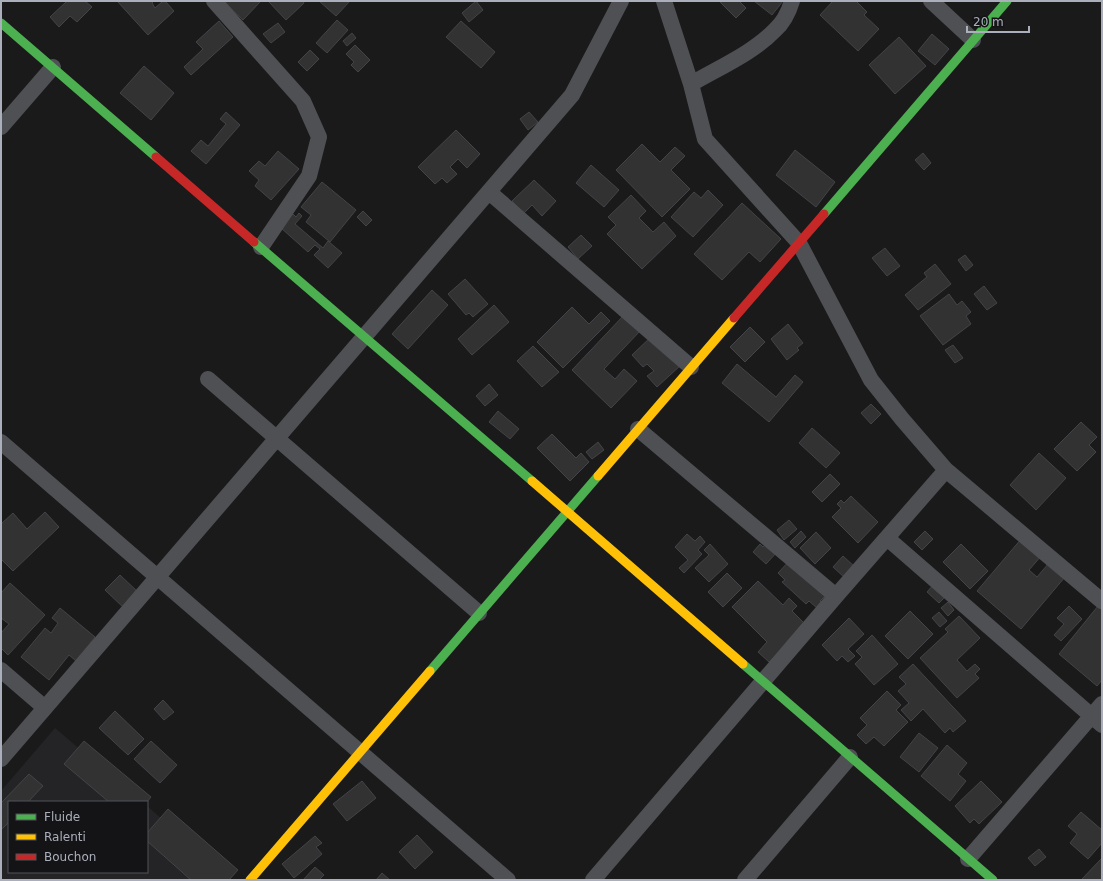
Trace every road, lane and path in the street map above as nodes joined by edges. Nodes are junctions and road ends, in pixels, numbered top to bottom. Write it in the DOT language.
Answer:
graph roads {
  1 [pos="214,1"];
  2 [pos="621,1"];
  3 [pos="664,1"];
  4 [pos="792,1"];
  5 [pos="932,1"];
  6 [pos="1006,1"];
  7 [pos="1,23"];
  8 [pos="973,40"];
  9 [pos="53,68"];
  10 [pos="691,84"];
  11 [pos="1,128"];
  12 [pos="489,192"];
  13 [pos="799,242"];
  14 [pos="261,247"];
  15 [pos="364,337"];
  16 [pos="691,367"];
  17 [pos="208,379"];
  18 [pos="638,430"];
  19 [pos="277,438"];
  20 [pos="1,442"];
  21 [pos="946,470"];
  22 [pos="567,512"];
  23 [pos="887,538"];
  24 [pos="158,577"];
  25 [pos="836,596"];
  26 [pos="1102,601"];
  27 [pos="479,613"];
  28 [pos="1,670"];
  29 [pos="763,682"];
  30 [pos="1102,704"];
  31 [pos="45,708"];
  32 [pos="1097,720"];
  33 [pos="360,752"];
  34 [pos="850,757"];
  35 [pos="1,759"];
  36 [pos="968,859"];
  37 [pos="250,880"];
  38 [pos="508,880"];
  39 [pos="593,880"];
  40 [pos="744,880"];
  41 [pos="993,880"];
  1 -- 14 [label="street"];
  2 -- 12 [label="street"];
  3 -- 10 [label="street"];
  4 -- 10 [label="street"];
  5 -- 8 [label="street"];
  6 -- 8 [label="street"];
  7 -- 9 [label="street"];
  8 -- 13 [label="street"];
  9 -- 11 [label="street"];
  9 -- 14 [label="street"];
  10 -- 13 [label="street"];
  12 -- 15 [label="street"];
  12 -- 16 [label="street"];
  13 -- 16 [label="street"];
  13 -- 21 [label="street"];
  14 -- 15 [label="street"];
  15 -- 19 [label="street"];
  15 -- 22 [label="street"];
  16 -- 18 [label="street"];
  17 -- 19 [label="street"];
  18 -- 22 [label="street"];
  18 -- 25 [label="street"];
  19 -- 24 [label="street"];
  19 -- 27 [label="street"];
  20 -- 24 [label="street"];
  21 -- 23 [label="street"];
  21 -- 26 [label="street"];
  22 -- 27 [label="street"];
  22 -- 29 [label="street"];
  23 -- 25 [label="street"];
  23 -- 32 [label="street"];
  24 -- 31 [label="street"];
  24 -- 33 [label="street"];
  25 -- 29 [label="street"];
  27 -- 33 [label="street"];
  28 -- 31 [label="street"];
  29 -- 34 [label="street"];
  29 -- 39 [label="street"];
  30 -- 32 [label="street"];
  31 -- 35 [label="street"];
  32 -- 36 [label="street"];
  33 -- 37 [label="street"];
  33 -- 38 [label="street"];
  34 -- 36 [label="street"];
  34 -- 40 [label="street"];
  36 -- 41 [label="street"];
}
